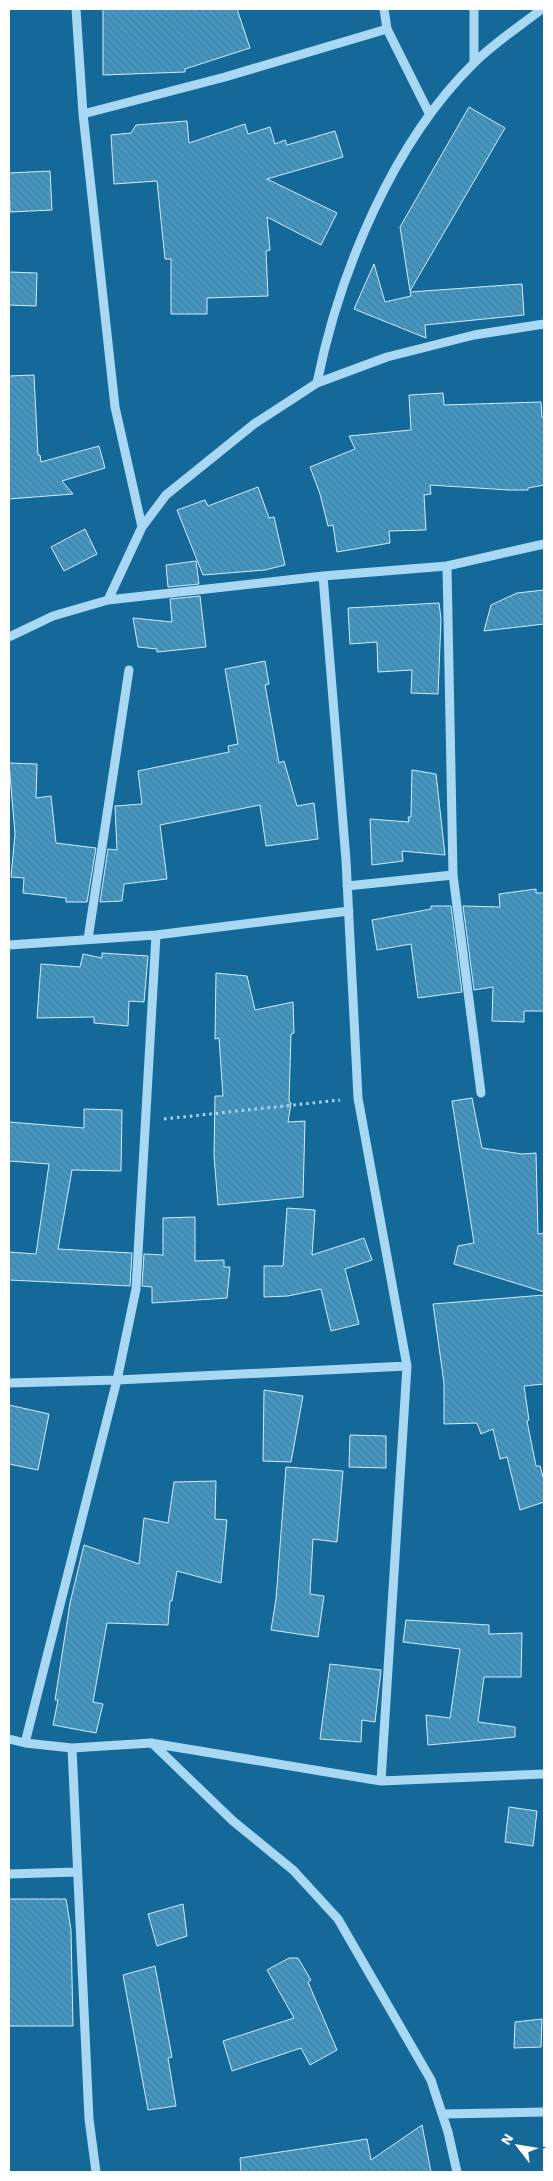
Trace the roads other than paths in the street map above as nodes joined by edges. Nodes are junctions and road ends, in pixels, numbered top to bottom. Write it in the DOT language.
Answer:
graph roads {
  1 [pos="76,9"];
  2 [pos="384,9"];
  3 [pos="474,9"];
  4 [pos="542,9"];
  5 [pos="387,30"];
  6 [pos="474,62"];
  7 [pos="429,113"];
  8 [pos="83,114"];
  9 [pos="544,324"];
  10 [pos="318,383"];
  11 [pos="142,527"];
  12 [pos="544,544"];
  13 [pos="446,566"];
  14 [pos="323,576"];
  15 [pos="108,600"];
  16 [pos="9,637"];
  17 [pos="129,670"];
  18 [pos="453,875"];
  19 [pos="347,886"];
  20 [pos="349,911"];
  21 [pos="156,935"];
  22 [pos="88,939"];
  23 [pos="9,945"];
  24 [pos="482,1093"];
  25 [pos="407,1366"];
  26 [pos="117,1380"];
  27 [pos="9,1383"];
  28 [pos="9,1739"];
  29 [pos="25,1743"];
  30 [pos="152,1743"];
  31 [pos="72,1748"];
  32 [pos="544,1774"];
  33 [pos="381,1781"];
  34 [pos="76,1872"];
  35 [pos="9,1874"];
  36 [pos="544,2112"];
  37 [pos="442,2114"];
  38 [pos="96,2172"];
  39 [pos="457,2172"];
  1 -- 8 [label="street"];
  2 -- 5 [label="street"];
  3 -- 6 [label="street"];
  4 -- 6 [label="street"];
  5 -- 7 [label="street"];
  5 -- 8 [label="street"];
  6 -- 7 [label="street"];
  7 -- 10 [label="street"];
  8 -- 11 [label="street"];
  9 -- 10 [label="street"];
  10 -- 11 [label="street"];
  11 -- 15 [label="street"];
  12 -- 13 [label="street"];
  13 -- 14 [label="street"];
  13 -- 18 [label="street"];
  14 -- 15 [label="street"];
  14 -- 19 [label="street"];
  15 -- 16 [label="street"];
  17 -- 22 [label="street"];
  18 -- 19 [label="street"];
  18 -- 24 [label="street"];
  19 -- 20 [label="street"];
  20 -- 21 [label="street"];
  20 -- 25 [label="street"];
  21 -- 22 [label="street"];
  21 -- 26 [label="street"];
  22 -- 23 [label="street"];
  25 -- 26 [label="street"];
  25 -- 33 [label="street"];
  26 -- 27 [label="street"];
  26 -- 29 [label="street"];
  28 -- 29 [label="street"];
  29 -- 31 [label="street"];
  30 -- 31 [label="street"];
  30 -- 33 [label="street"];
  30 -- 37 [label="street"];
  31 -- 34 [label="street"];
  32 -- 33 [label="street"];
  34 -- 35 [label="street"];
  34 -- 38 [label="street"];
  36 -- 37 [label="street"];
  37 -- 39 [label="street"];
}
